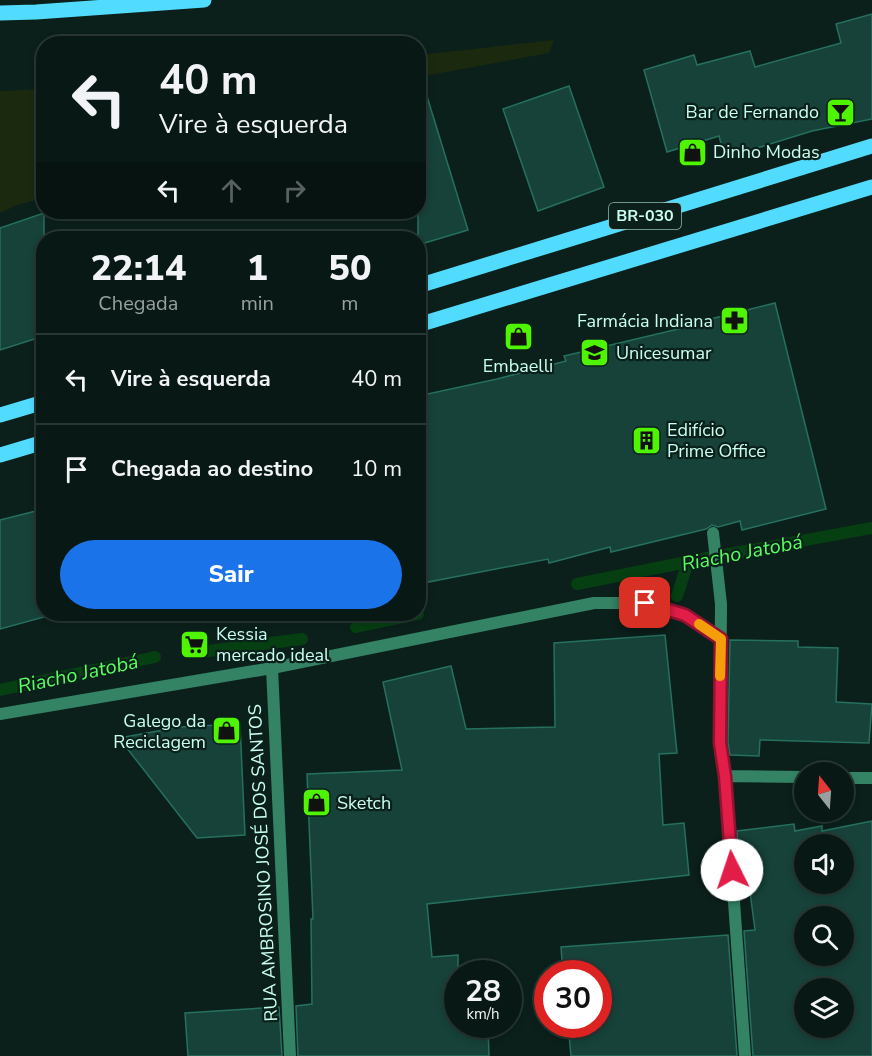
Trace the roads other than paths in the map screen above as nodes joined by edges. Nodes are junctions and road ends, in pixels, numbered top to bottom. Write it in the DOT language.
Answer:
graph roads {
  1 [pos="204,0"];
  2 [pos="0,13"];
  3 [pos="872,146"];
  4 [pos="872,188"];
  5 [pos="426,284"];
  6 [pos="426,323"];
  7 [pos="36,404"];
  8 [pos="0,415"];
  9 [pos="36,444"];
  10 [pos="0,455"];
  11 [pos="713,533"];
  12 [pos="721,639"];
  13 [pos="272,668"];
  14 [pos="0,714"];
  15 [pos="725,776"];
  16 [pos="794,777"];
  17 [pos="854,778"];
  18 [pos="872,778"];
  19 [pos="290,1056"];
  20 [pos="745,1056"];
  1 -- 2 [label="main road"];
  3 -- 5 [label="main road, BR-030"];
  4 -- 6 [label="main road, BR-030"];
  7 -- 8 [label="main road"];
  9 -- 10 [label="main road"];
  11 -- 12 [label="street"];
  12 -- 13 [label="street"];
  12 -- 15 [label="street"];
  13 -- 14 [label="street"];
  13 -- 19 [label="street, RUA AMBROSINO JOSÉ DOS SANTOS"];
  15 -- 16 [label="street"];
  15 -- 20 [label="street"];
  17 -- 18 [label="street"];
}
